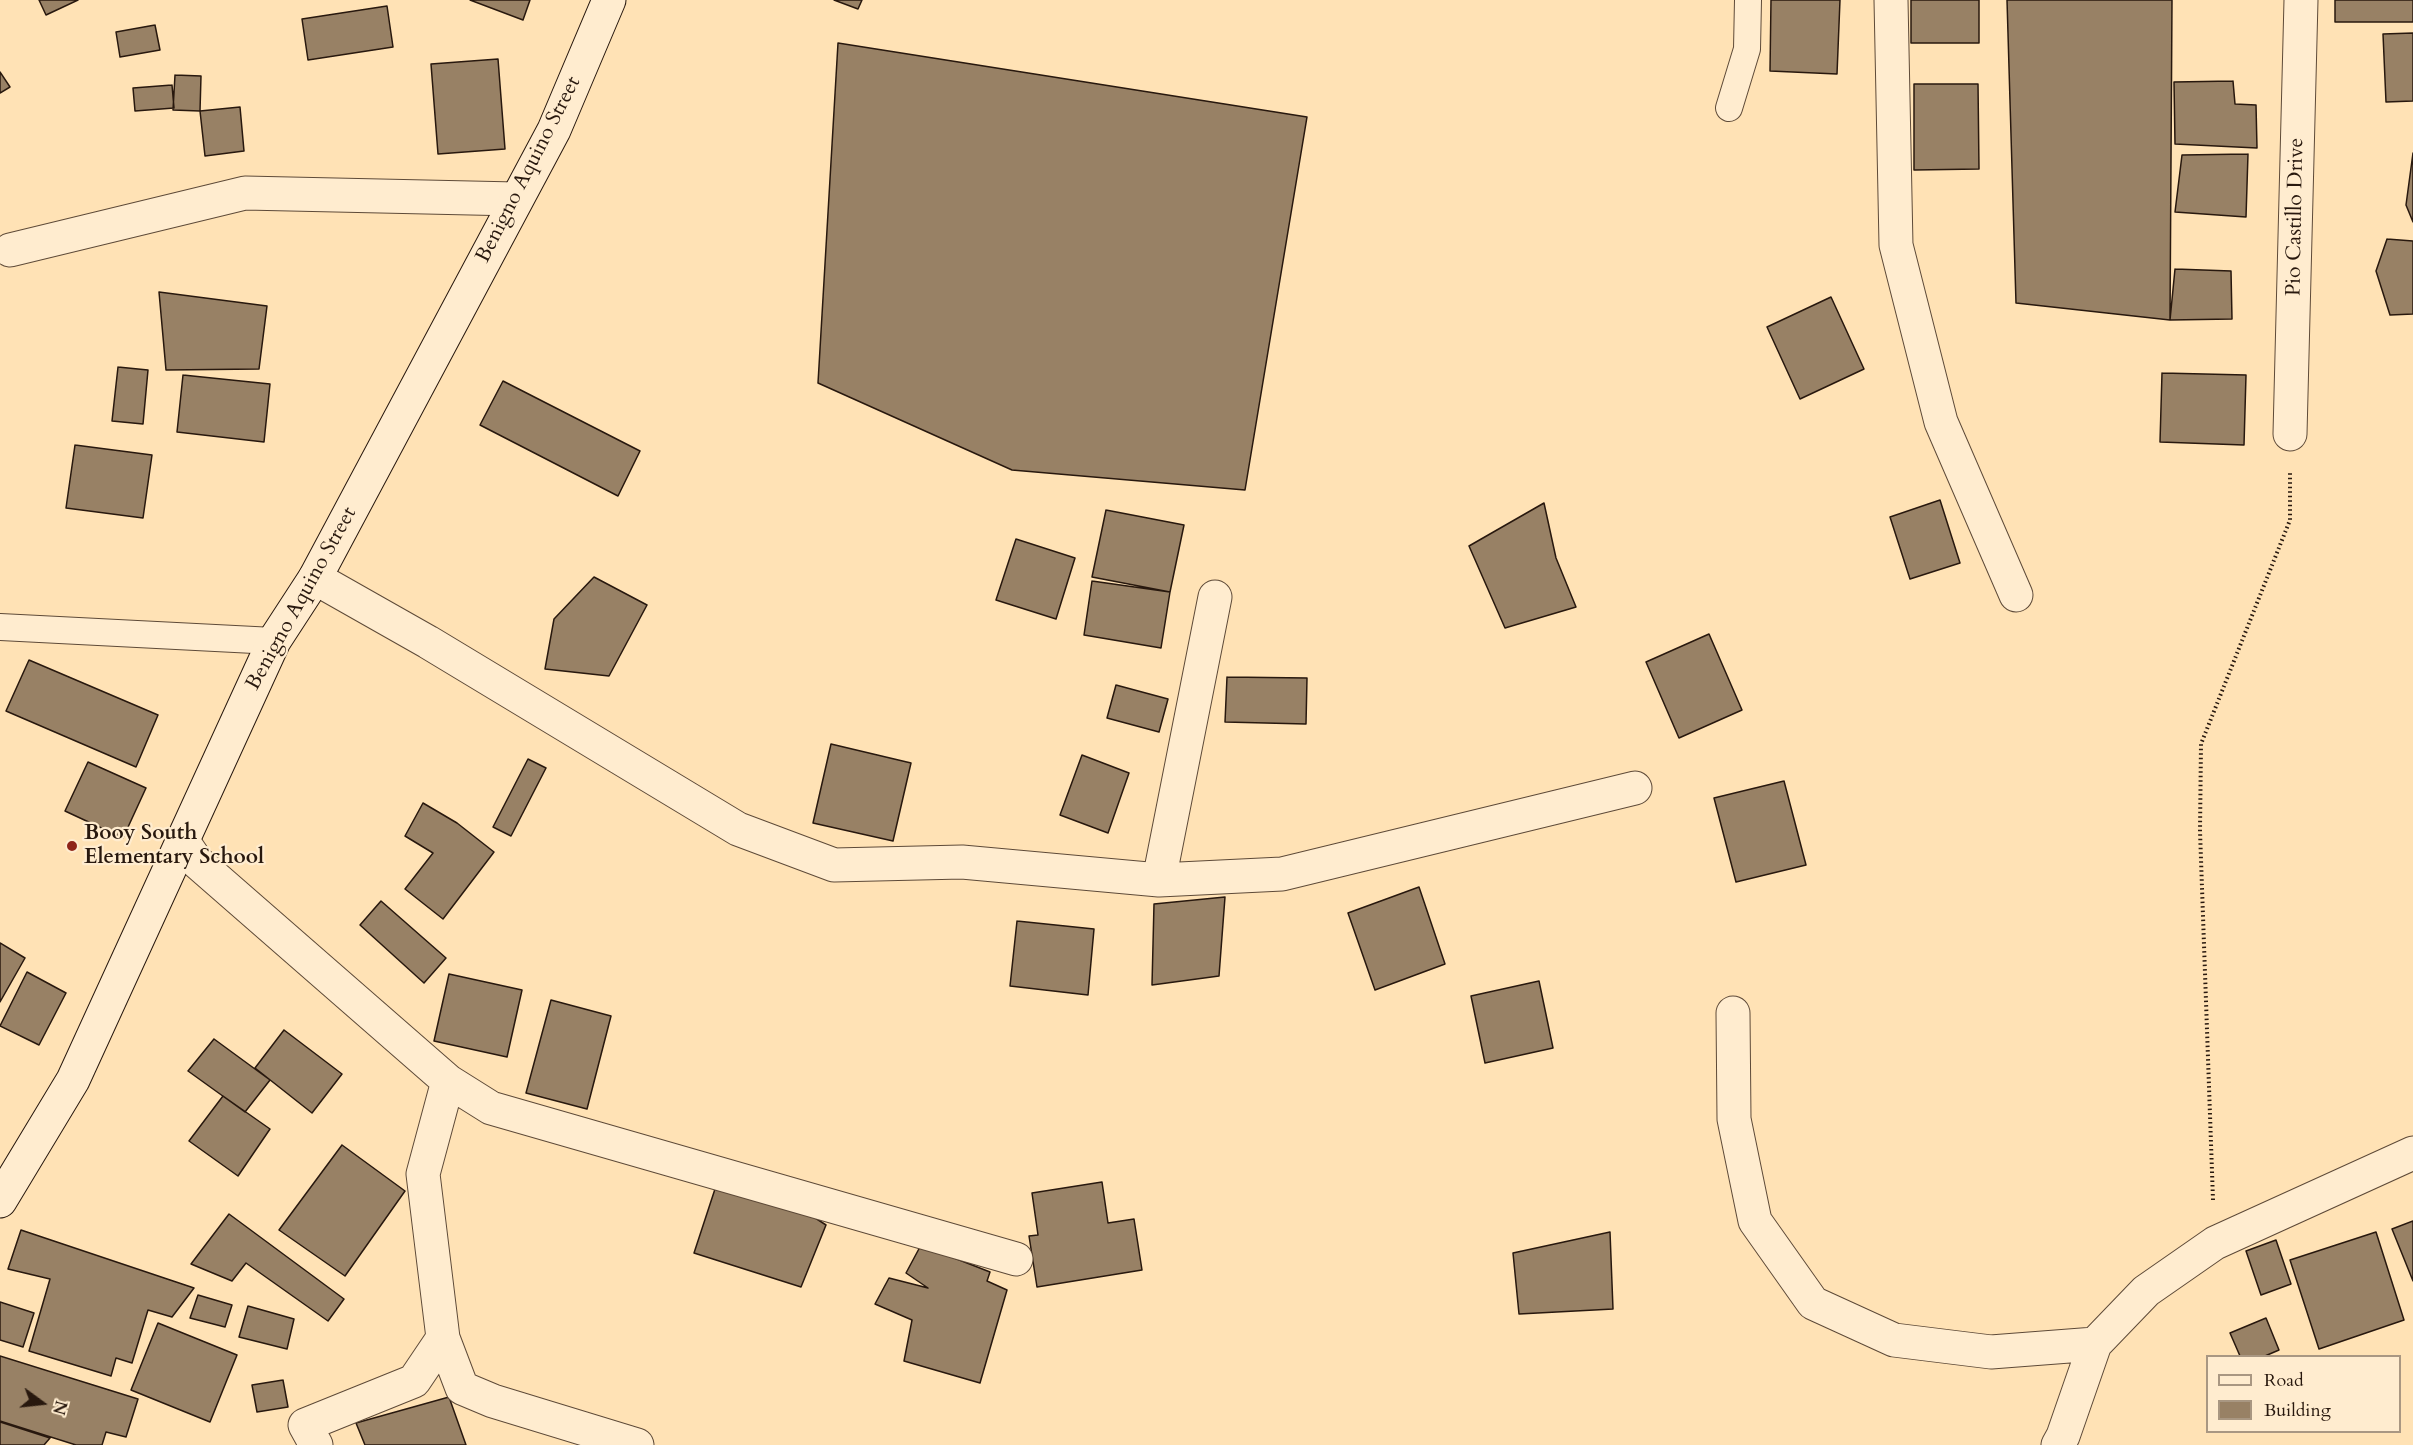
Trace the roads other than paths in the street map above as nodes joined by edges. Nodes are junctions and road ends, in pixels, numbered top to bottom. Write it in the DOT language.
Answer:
graph roads {
  1 [pos="609,0"];
  2 [pos="1748,0"];
  3 [pos="1891,0"];
  4 [pos="2301,0"];
  5 [pos="1729,108"];
  6 [pos="516,200"];
  7 [pos="10,250"];
  8 [pos="2290,434"];
  9 [pos="315,578"];
  10 [pos="2016,595"];
  11 [pos="1215,597"];
  12 [pos="0,627"];
  13 [pos="274,641"];
  14 [pos="1635,788"];
  15 [pos="182,840"];
  16 [pos="1159,880"];
  17 [pos="1733,1013"];
  18 [pos="448,1082"];
  19 [pos="2413,1154"];
  20 [pos="0,1201"];
  21 [pos="1016,1258"];
  22 [pos="443,1338"];
  23 [pos="2095,1344"];
  24 [pos="316,1445"];
  25 [pos="637,1445"];
  26 [pos="2058,1445"];
  1 -- 6 [label="street, Benigno Aquino Street"];
  2 -- 5 [label="lane"];
  3 -- 10 [label="street"];
  4 -- 8 [label="street, Pio Castillo Drive"];
  6 -- 7 [label="street"];
  6 -- 9 [label="street, Benigno Aquino Street"];
  9 -- 13 [label="street, Benigno Aquino Street"];
  9 -- 16 [label="street"];
  11 -- 16 [label="street"];
  12 -- 13 [label="lane"];
  13 -- 15 [label="street, Benigno Aquino Street"];
  14 -- 16 [label="street"];
  15 -- 18 [label="street"];
  15 -- 20 [label="street, Benigno Aquino Street"];
  17 -- 23 [label="street"];
  18 -- 21 [label="street"];
  18 -- 22 [label="street"];
  19 -- 23 [label="street"];
  22 -- 24 [label="street"];
  22 -- 25 [label="street"];
  23 -- 26 [label="street"];
}
